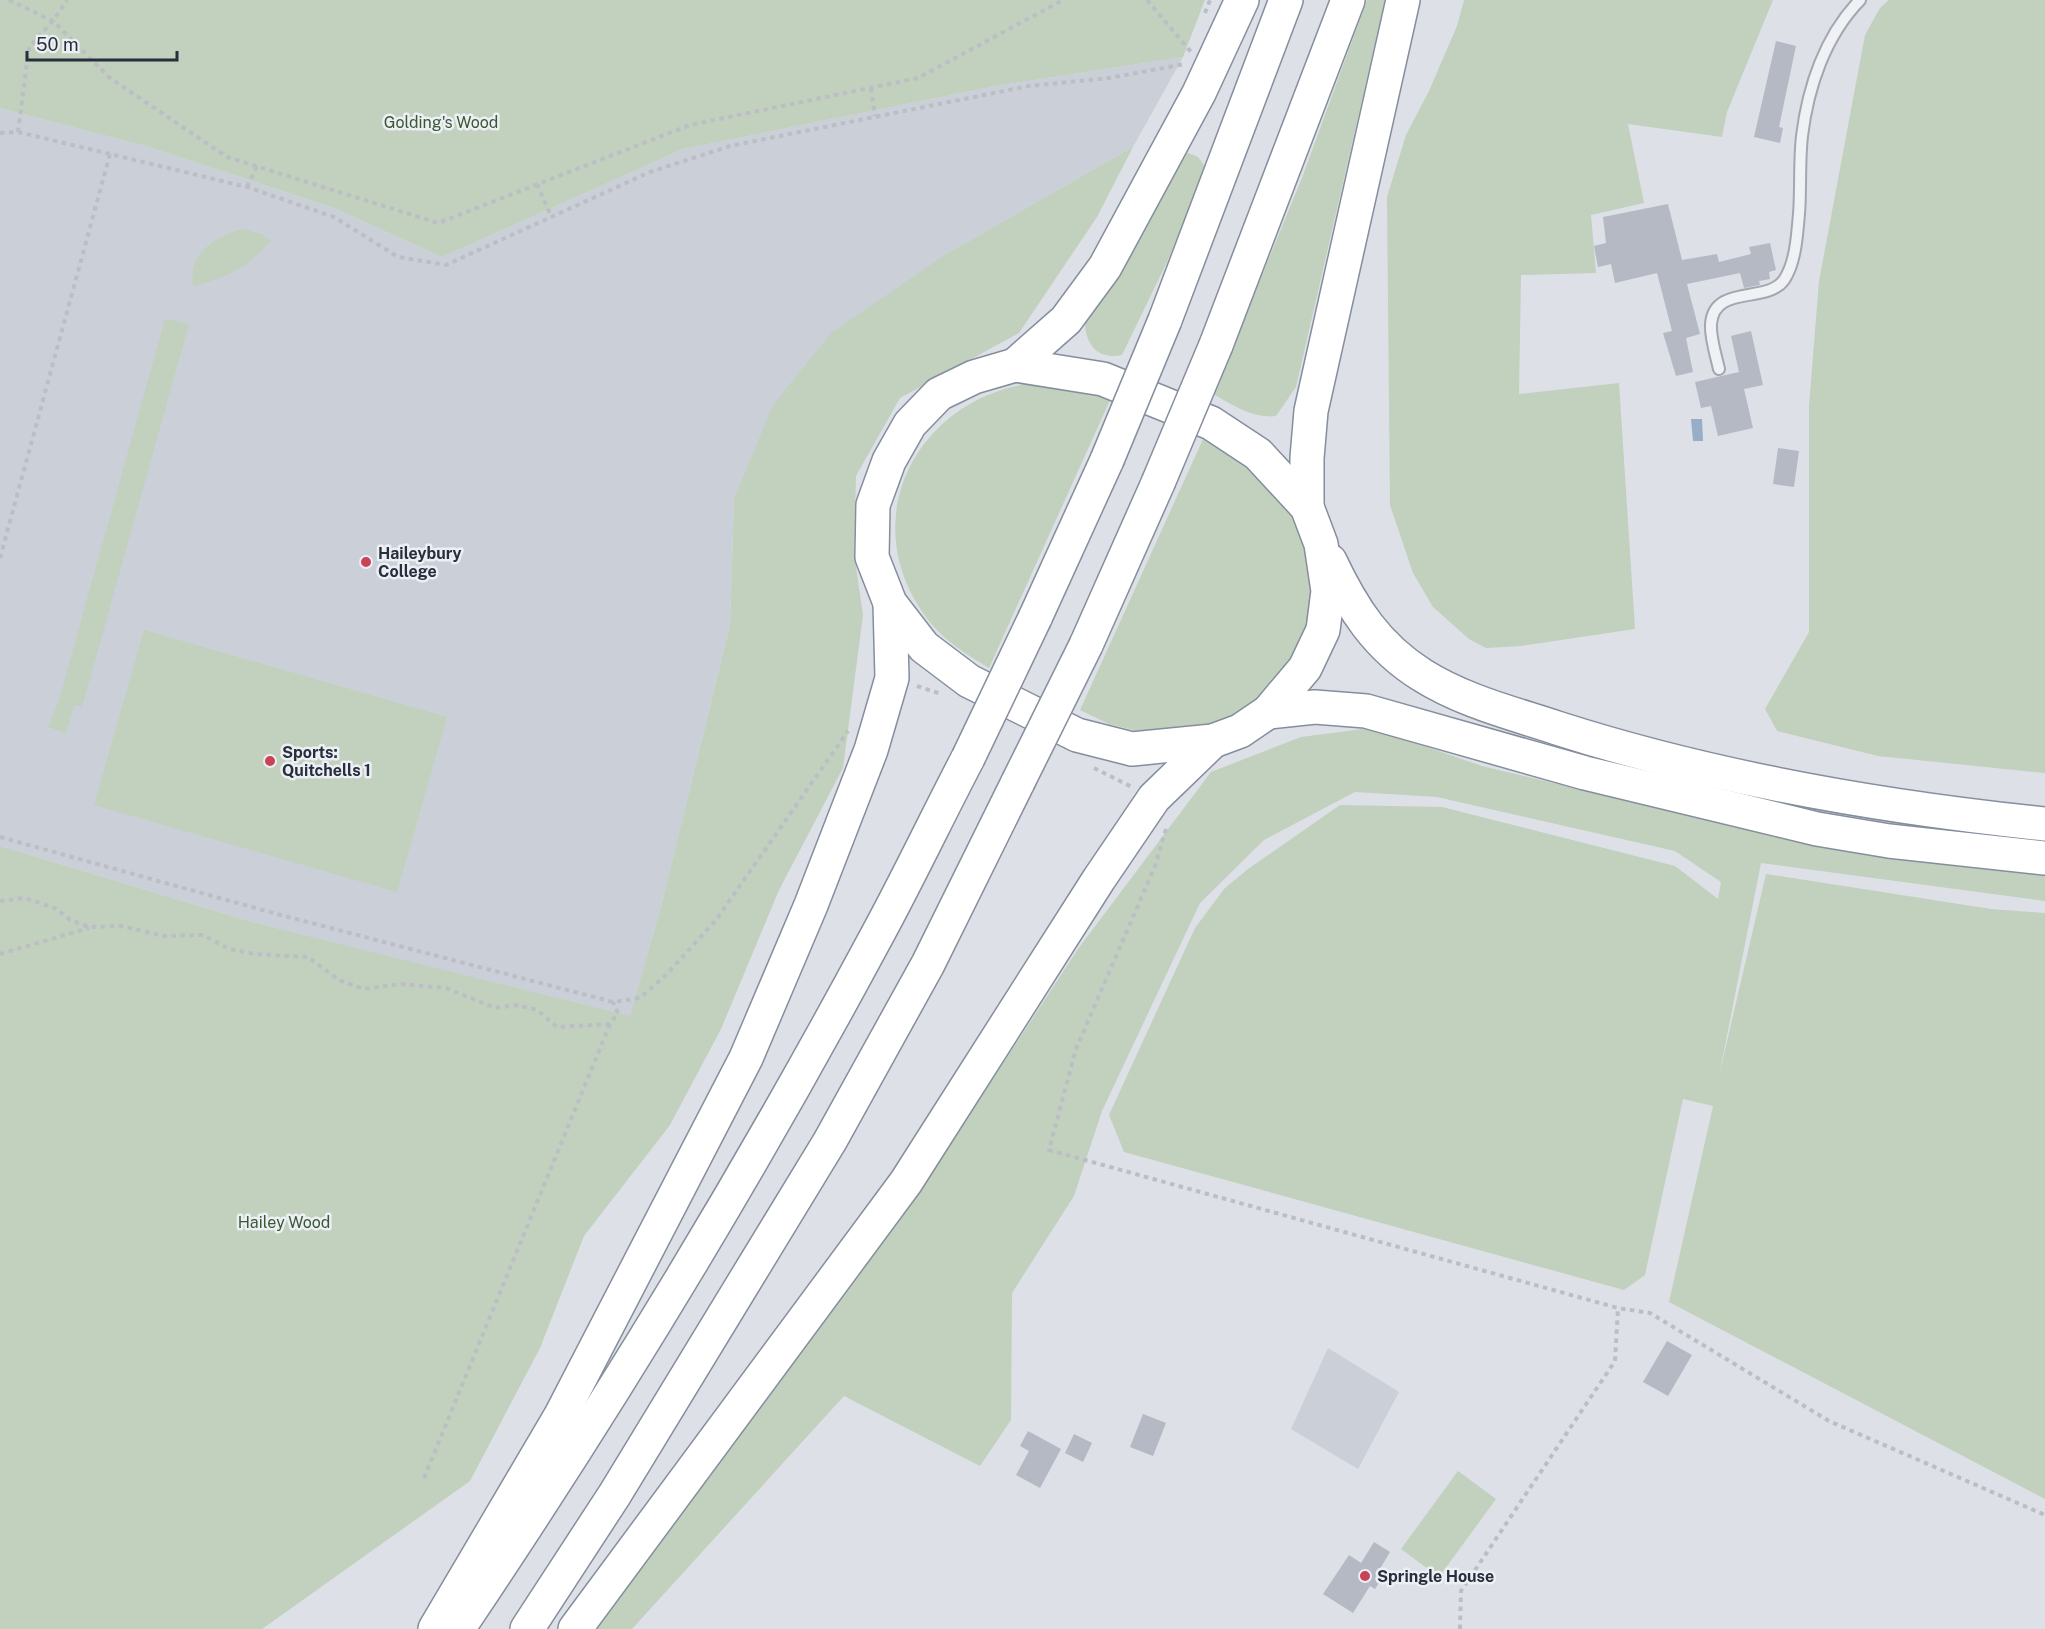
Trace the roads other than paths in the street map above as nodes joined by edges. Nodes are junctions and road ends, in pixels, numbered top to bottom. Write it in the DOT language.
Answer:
graph roads {
  1 [pos="1242,0"];
  2 [pos="1286,0"];
  3 [pos="1348,0"];
  4 [pos="1403,0"];
  5 [pos="1860,0"];
  6 [pos="1015,365"];
  7 [pos="1719,369"];
  8 [pos="1307,507"];
  9 [pos="1322,543"];
  10 [pos="890,603"];
  11 [pos="1268,712"];
  12 [pos="1213,741"];
  13 [pos="2045,824"];
  14 [pos="2045,858"];
  15 [pos="435,1629"];
  16 [pos="458,1629"];
  17 [pos="527,1629"];
  18 [pos="575,1629"];
  1 -- 6 [label="highway"];
  2 -- 16 [label="highway, bridge"];
  3 -- 17 [label="highway, bridge"];
  4 -- 8 [label="highway"];
  5 -- 7 [label="lane"];
  6 -- 8 [label="highway"];
  6 -- 10 [label="highway"];
  8 -- 9 [label="highway"];
  9 -- 11 [label="highway"];
  9 -- 13 [label="highway"];
  10 -- 12 [label="highway"];
  10 -- 15 [label="highway"];
  11 -- 12 [label="highway"];
  11 -- 14 [label="highway"];
  12 -- 18 [label="highway"];
}
